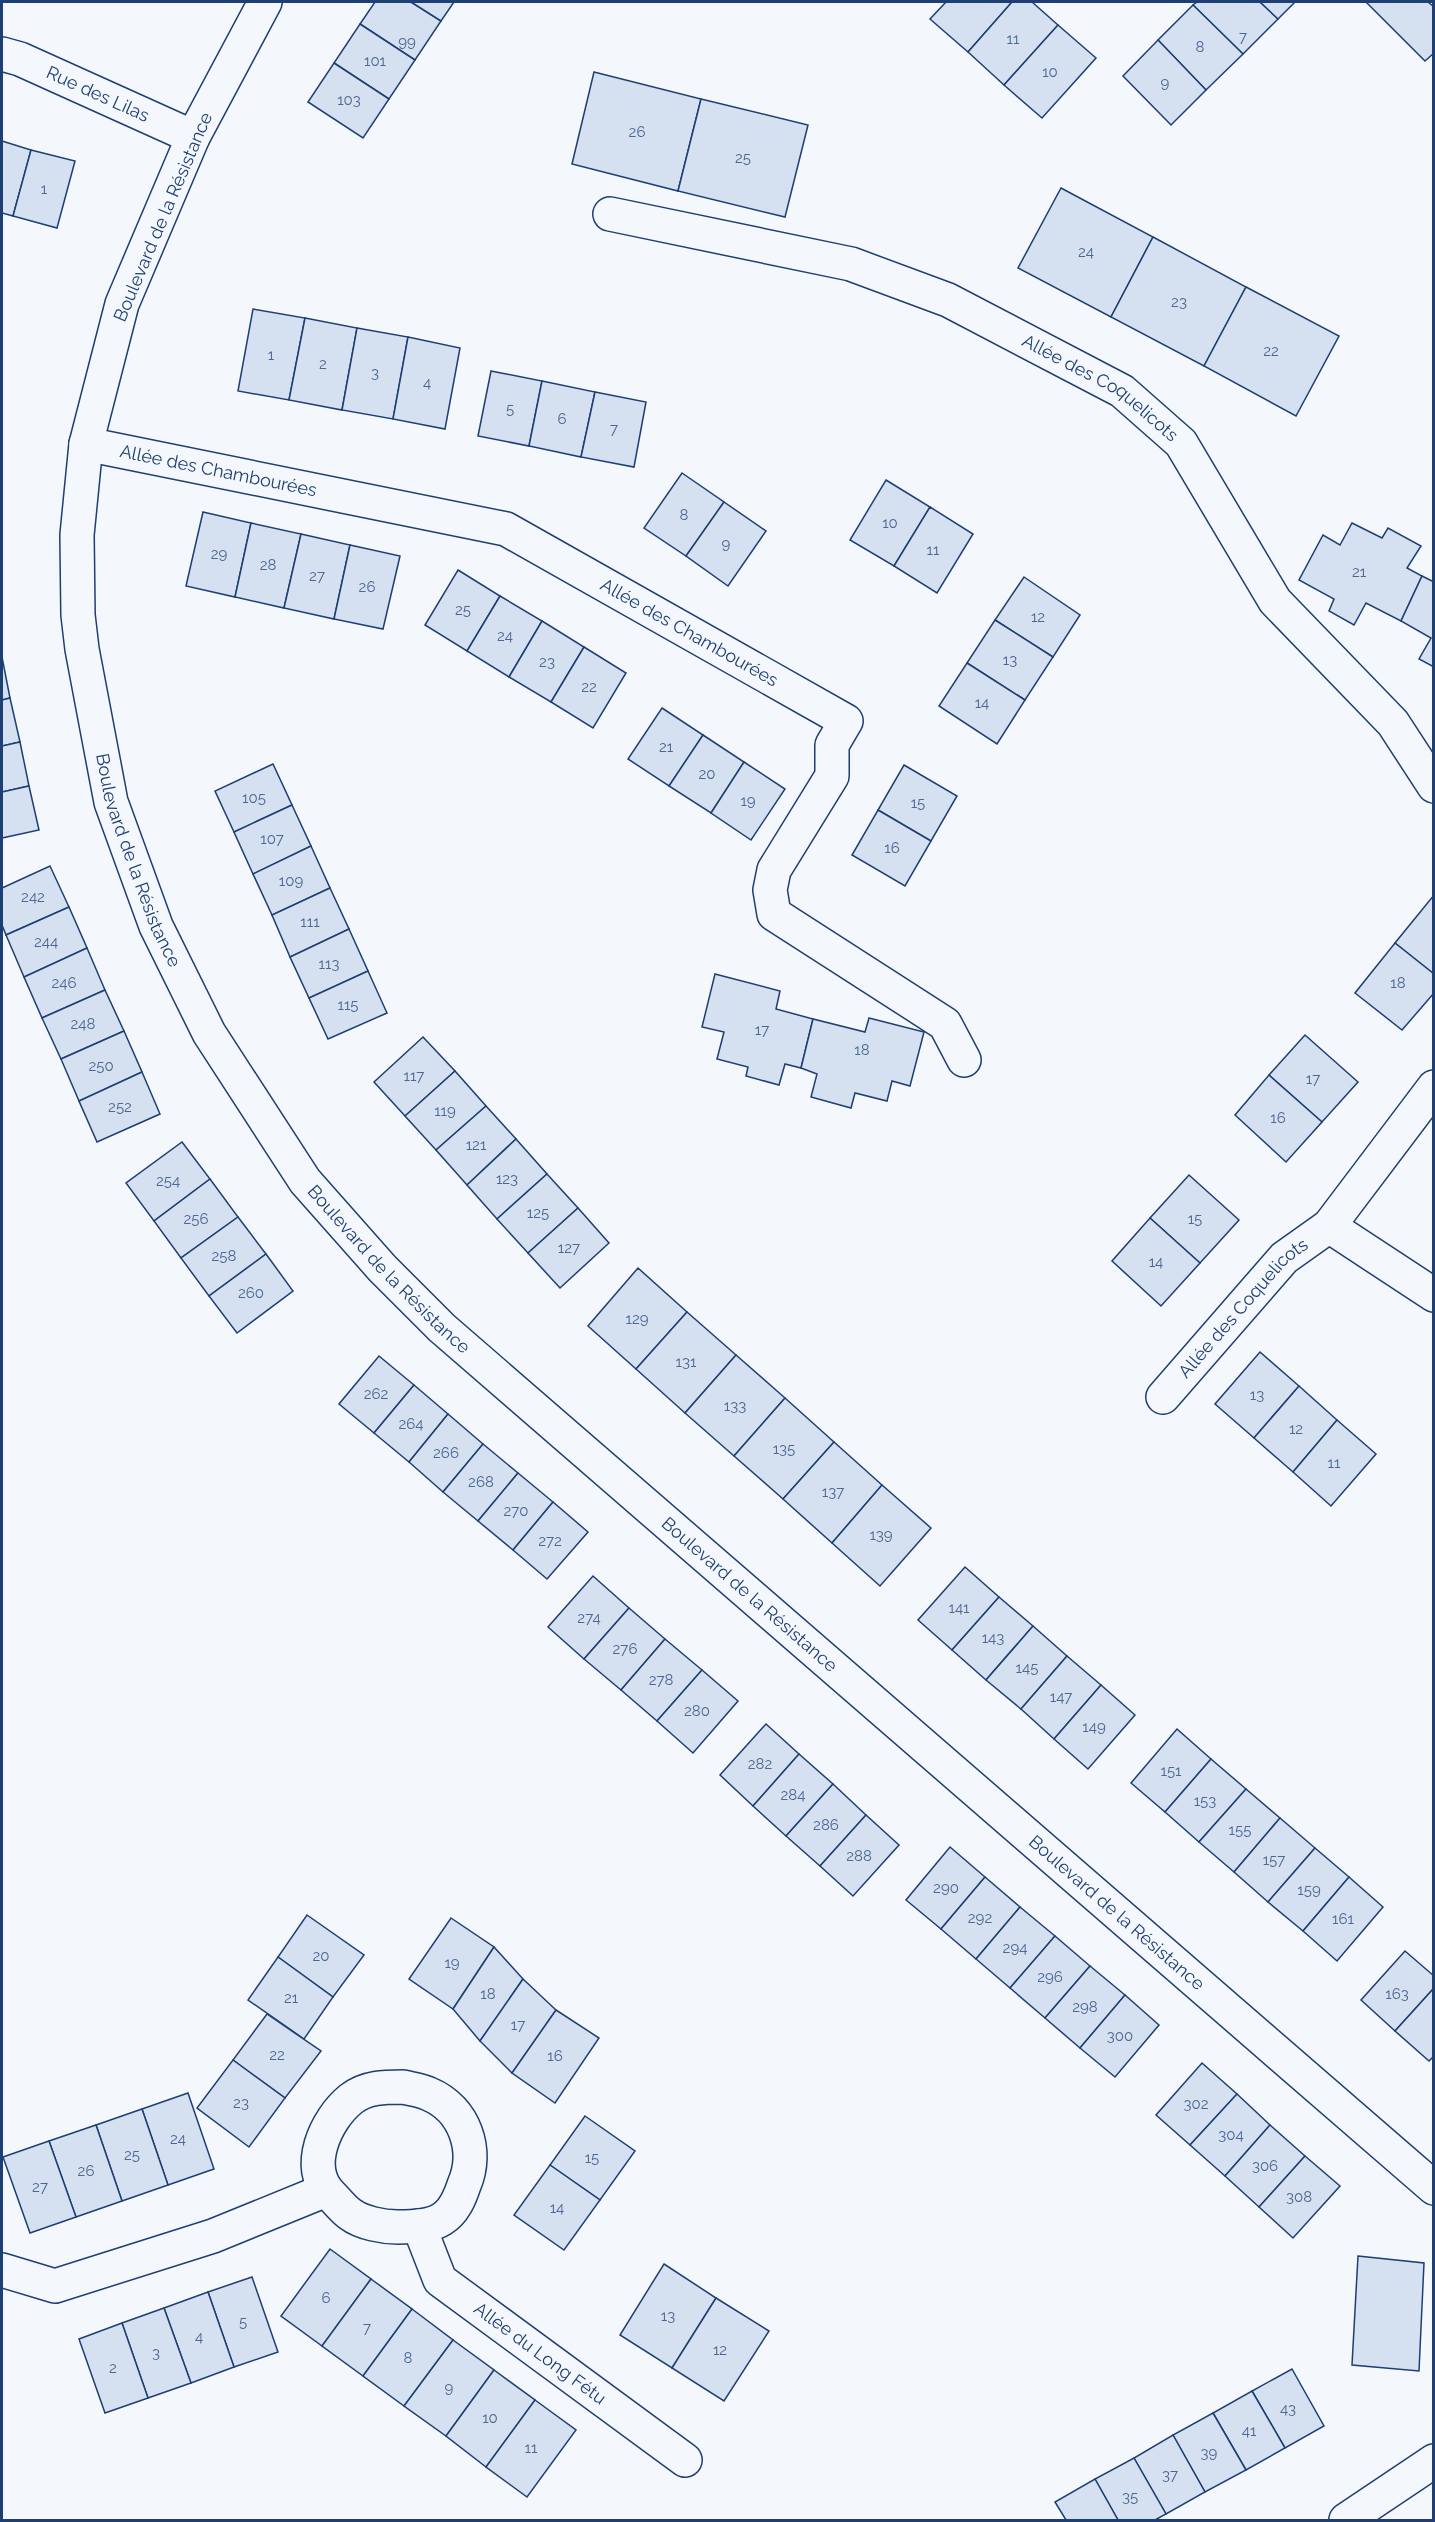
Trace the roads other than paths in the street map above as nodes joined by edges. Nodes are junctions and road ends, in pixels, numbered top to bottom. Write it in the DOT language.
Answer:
graph roads {
  1 [pos="265,2"];
  2 [pos="2,54"];
  3 [pos="193,136"];
  4 [pos="610,214"];
  5 [pos="86,444"];
  6 [pos="1434,786"];
  7 [pos="964,1060"];
  8 [pos="1434,1087"];
  9 [pos="1329,1226"];
  10 [pos="1434,1295"];
  11 [pos="1163,1397"];
  12 [pos="1434,2188"];
  13 [pos="326,2190"];
  14 [pos="420,2226"];
  15 [pos="2,2270"];
  16 [pos="685,2460"];
  17 [pos="1434,2461"];
  18 [pos="1346,2520"];
  1 -- 3 [label="street, Boulevard de la Résistance"];
  2 -- 3 [label="street, Rue des Lilas"];
  3 -- 5 [label="street, Boulevard de la Résistance"];
  4 -- 6 [label="street, Allée des Coquelicots"];
  5 -- 7 [label="street, Allée des Chambourées"];
  5 -- 12 [label="street, Boulevard de la Résistance"];
  8 -- 9 [label="street, Allée des Coquelicots"];
  9 -- 10 [label="street"];
  9 -- 11 [label="street, Allée des Coquelicots"];
  13 -- 14 [label="street"];
  13 -- 14 [label="street"];
  13 -- 15 [label="street"];
  14 -- 16 [label="street, Allée du Long Fétu"];
  17 -- 18 [label="street"];
}
